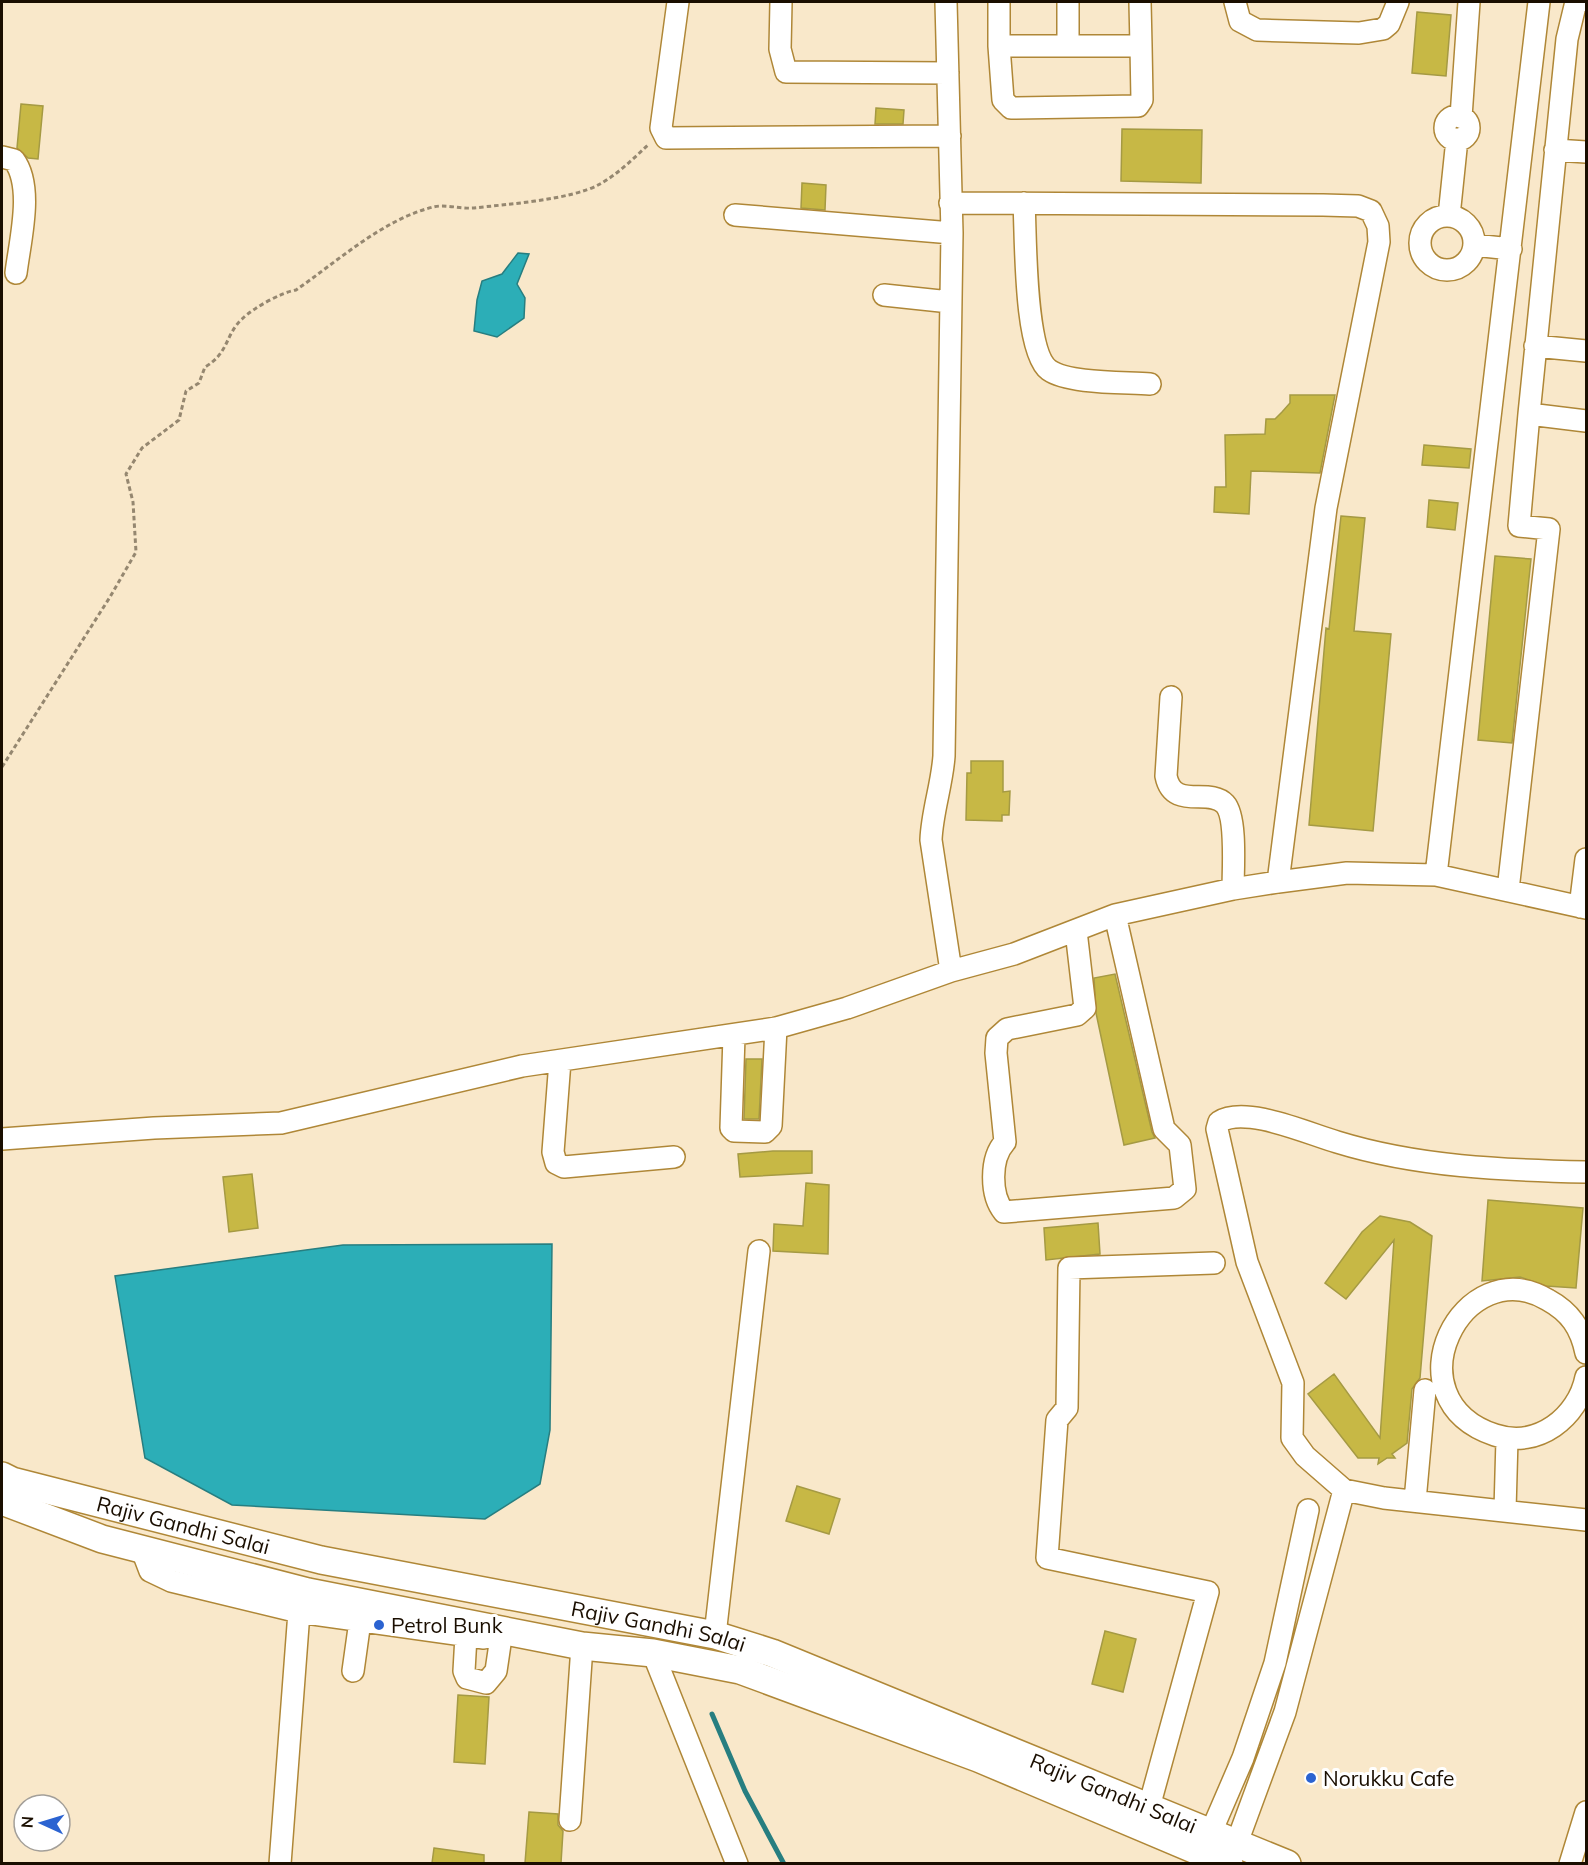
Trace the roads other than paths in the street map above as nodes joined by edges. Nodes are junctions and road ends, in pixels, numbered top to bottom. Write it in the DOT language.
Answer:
graph roads {
  1 [pos="678,2"];
  2 [pos="781,2"];
  3 [pos="946,2"];
  4 [pos="999,2"];
  5 [pos="1068,2"];
  6 [pos="1140,2"];
  7 [pos="1235,2"];
  8 [pos="1398,2"];
  9 [pos="1469,2"];
  10 [pos="1539,2"];
  11 [pos="1579,2"];
  12 [pos="999,46"];
  13 [pos="1068,46"];
  14 [pos="1141,46"];
  15 [pos="948,73"];
  16 [pos="950,136"];
  17 [pos="1555,150"];
  18 [pos="1587,152"];
  19 [pos="2,157"];
  20 [pos="950,203"];
  21 [pos="1024,203"];
  22 [pos="735,215"];
  23 [pos="1449,216"];
  24 [pos="952,233"];
  25 [pos="1474,245"];
  26 [pos="1511,249"];
  27 [pos="16,273"];
  28 [pos="884,295"];
  29 [pos="950,302"];
  30 [pos="1502,324"];
  31 [pos="1535,337"];
  32 [pos="1587,351"];
  33 [pos="1150,384"];
  34 [pos="1529,414"];
  35 [pos="1587,421"];
  36 [pos="1171,697"];
  37 [pos="1587,859"];
  38 [pos="1436,876"];
  39 [pos="1278,882"];
  40 [pos="1233,889"];
  41 [pos="1508,890"];
  42 [pos="1583,908"];
  43 [pos="1115,915"];
  44 [pos="1076,931"];
  45 [pos="951,971"];
  46 [pos="776,1028"];
  47 [pos="734,1036"];
  48 [pos="560,1061"];
  49 [pos="2,1139"];
  50 [pos="674,1157"];
  51 [pos="1587,1172"];
  52 [pos="759,1251"];
  53 [pos="1214,1263"];
  54 [pos="1587,1353"];
  55 [pos="1587,1377"];
  56 [pos="1425,1390"];
  57 [pos="1506,1439"];
  58 [pos="2,1476"];
  59 [pos="1344,1490"];
  60 [pos="2,1501"];
  61 [pos="1415,1501"];
  62 [pos="1308,1510"];
  63 [pos="1505,1510"];
  64 [pos="1587,1520"];
  65 [pos="142,1550"];
  66 [pos="299,1612"];
  67 [pos="360,1621"];
  68 [pos="466,1636"];
  69 [pos="512,1636"];
  70 [pos="582,1646"];
  71 [pos="729,1651"];
  72 [pos="653,1653"];
  73 [pos="353,1671"];
  74 [pos="993,1754"];
  75 [pos="1149,1807"];
  76 [pos="1587,1812"];
  77 [pos="570,1820"];
  78 [pos="1207,1842"];
  79 [pos="1232,1856"];
  80 [pos="280,1863"];
  81 [pos="737,1863"];
  82 [pos="1287,1863"];
  83 [pos="1570,1863"];
  1 -- 16 [label="street"];
  2 -- 15 [label="street"];
  3 -- 15 [label="street"];
  4 -- 12 [label="street"];
  5 -- 13 [label="street"];
  6 -- 14 [label="street"];
  7 -- 8 [label="street"];
  9 -- 23 [label="street"];
  10 -- 26 [label="street"];
  11 -- 17 [label="street"];
  12 -- 13 [label="street"];
  12 -- 14 [label="street"];
  13 -- 14 [label="street"];
  15 -- 16 [label="street"];
  16 -- 20 [label="street"];
  17 -- 18 [label="street"];
  17 -- 31 [label="street"];
  19 -- 27 [label="street"];
  20 -- 21 [label="street"];
  20 -- 24 [label="street"];
  21 -- 33 [label="street"];
  21 -- 39 [label="street"];
  22 -- 24 [label="street"];
  23 -- 25 [label="street"];
  23 -- 25 [label="street"];
  24 -- 29 [label="street"];
  25 -- 26 [label="street"];
  26 -- 30 [label="street"];
  28 -- 29 [label="street"];
  29 -- 45 [label="street"];
  30 -- 31 [label="street"];
  30 -- 38 [label="street"];
  31 -- 32 [label="street"];
  31 -- 34 [label="street"];
  34 -- 35 [label="street"];
  34 -- 41 [label="street"];
  36 -- 40 [label="street"];
  37 -- 42 [label="street"];
  38 -- 39 [label="street"];
  38 -- 41 [label="street"];
  39 -- 40 [label="street"];
  40 -- 43 [label="street"];
  41 -- 42 [label="street"];
  43 -- 44 [label="street"];
  43 -- 44 [label="street"];
  44 -- 45 [label="street"];
  45 -- 46 [label="street"];
  46 -- 47 [label="street"];
  46 -- 47 [label="street"];
  47 -- 48 [label="street"];
  48 -- 49 [label="street"];
  48 -- 50 [label="street"];
  51 -- 59 [label="street"];
  52 -- 71 [label="street"];
  53 -- 75 [label="street"];
  54 -- 57 [label="street"];
  55 -- 57 [label="street"];
  56 -- 61 [label="street"];
  57 -- 63 [label="street"];
  58 -- 71 [label="main road, Rajiv Gandhi Salai"];
  59 -- 61 [label="street"];
  59 -- 79 [label="street"];
  60 -- 65 [label="main road, Rajiv Gandhi Salai"];
  61 -- 63 [label="street"];
  62 -- 78 [label="street"];
  63 -- 64 [label="street"];
  65 -- 66 [label="street"];
  65 -- 69 [label="main road, Rajiv Gandhi Salai"];
  66 -- 67 [label="street"];
  66 -- 80 [label="street"];
  67 -- 68 [label="street"];
  67 -- 73 [label="street"];
  68 -- 69 [label="street"];
  68 -- 69 [label="street"];
  69 -- 70 [label="main road, Rajiv Gandhi Salai"];
  70 -- 72 [label="main road, Rajiv Gandhi Salai"];
  70 -- 77 [label="street"];
  71 -- 72 [label="main road, Rajiv Gandhi Salai"];
  71 -- 74 [label="main road, Rajiv Gandhi Salai"];
  72 -- 81 [label="street"];
  74 -- 75 [label="main road, Rajiv Gandhi Salai"];
  74 -- 78 [label="main road, Rajiv Gandhi Salai"];
  75 -- 78 [label="main road, Rajiv Gandhi Salai"];
  76 -- 83 [label="street"];
  78 -- 79 [label="main road, Rajiv Gandhi Salai"];
  79 -- 82 [label="main road, Rajiv Gandhi Salai"];
}
